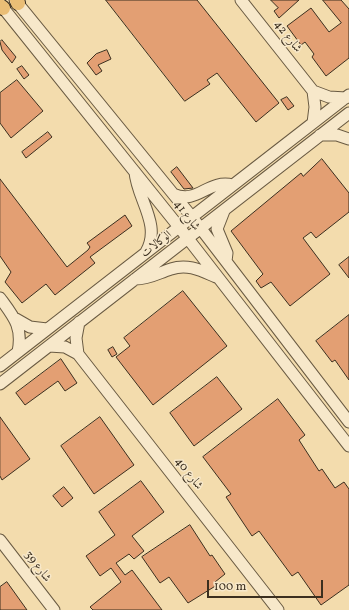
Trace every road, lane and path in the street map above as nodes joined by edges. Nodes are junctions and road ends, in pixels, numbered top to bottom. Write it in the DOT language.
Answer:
graph roads {
  1 [pos="241,0"];
  2 [pos="17,1"];
  3 [pos="1,6"];
  4 [pos="313,91"];
  5 [pos="347,96"];
  6 [pos="349,112"];
  7 [pos="313,123"];
  8 [pos="320,135"];
  9 [pos="349,139"];
  10 [pos="134,171"];
  11 [pos="232,185"];
  12 [pos="173,194"];
  13 [pos="226,208"];
  14 [pos="192,217"];
  15 [pos="179,227"];
  16 [pos="200,228"];
  17 [pos="187,238"];
  18 [pos="146,252"];
  19 [pos="226,261"];
  20 [pos="219,278"];
  21 [pos="136,279"];
  22 [pos="0,298"];
  23 [pos="16,319"];
  24 [pos="79,322"];
  25 [pos="47,329"];
  26 [pos="49,346"];
  27 [pos="18,352"];
  28 [pos="78,354"];
  29 [pos="0,366"];
  30 [pos="0,384"];
  31 [pos="349,422"];
  32 [pos="349,446"];
  33 [pos="0,540"];
  34 [pos="54,610"];
  35 [pos="278,610"];
  1 -- 4 [label="street, شارع 42"];
  2 -- 12 [label="street, شارع 41"];
  3 -- 10 [label="street, شارع 41"];
  4 -- 5 [label="street"];
  4 -- 7 [label="street"];
  5 -- 7 [label="street, الوكالات"];
  6 -- 8 [label="street, الوكالات"];
  7 -- 11 [label="street, الوكالات"];
  8 -- 9 [label="street"];
  8 -- 13 [label="street, الوكالات"];
  10 -- 15 [label="street, شارع 41"];
  10 -- 18 [label="street"];
  11 -- 12 [label="street"];
  11 -- 14 [label="street, الوكالات"];
  12 -- 14 [label="street, شارع 41"];
  13 -- 16 [label="street, الوكالات"];
  13 -- 19 [label="street"];
  14 -- 15 [label="street, الوكالات"];
  14 -- 16 [label="street, شارع 41"];
  15 -- 17 [label="street, شارع 41"];
  15 -- 18 [label="street, الوكالات"];
  16 -- 17 [label="street, الوكالات"];
  16 -- 19 [label="street, شارع 41"];
  17 -- 20 [label="street, شارع 41"];
  17 -- 21 [label="street, الوكالات"];
  18 -- 25 [label="street, الوكالات"];
  19 -- 31 [label="street, شارع 41"];
  20 -- 21 [label="street"];
  20 -- 32 [label="street, شارع 41"];
  21 -- 24 [label="street, الوكالات"];
  22 -- 23 [label="street"];
  23 -- 25 [label="street"];
  23 -- 27 [label="street"];
  24 -- 26 [label="street, الوكالات"];
  24 -- 28 [label="street"];
  25 -- 27 [label="street, الوكالات"];
  26 -- 28 [label="street"];
  26 -- 30 [label="street, الوكالات"];
  27 -- 29 [label="street, الوكالات"];
  28 -- 35 [label="street, شارع 40"];
  33 -- 34 [label="street, شارع 39"];
}
